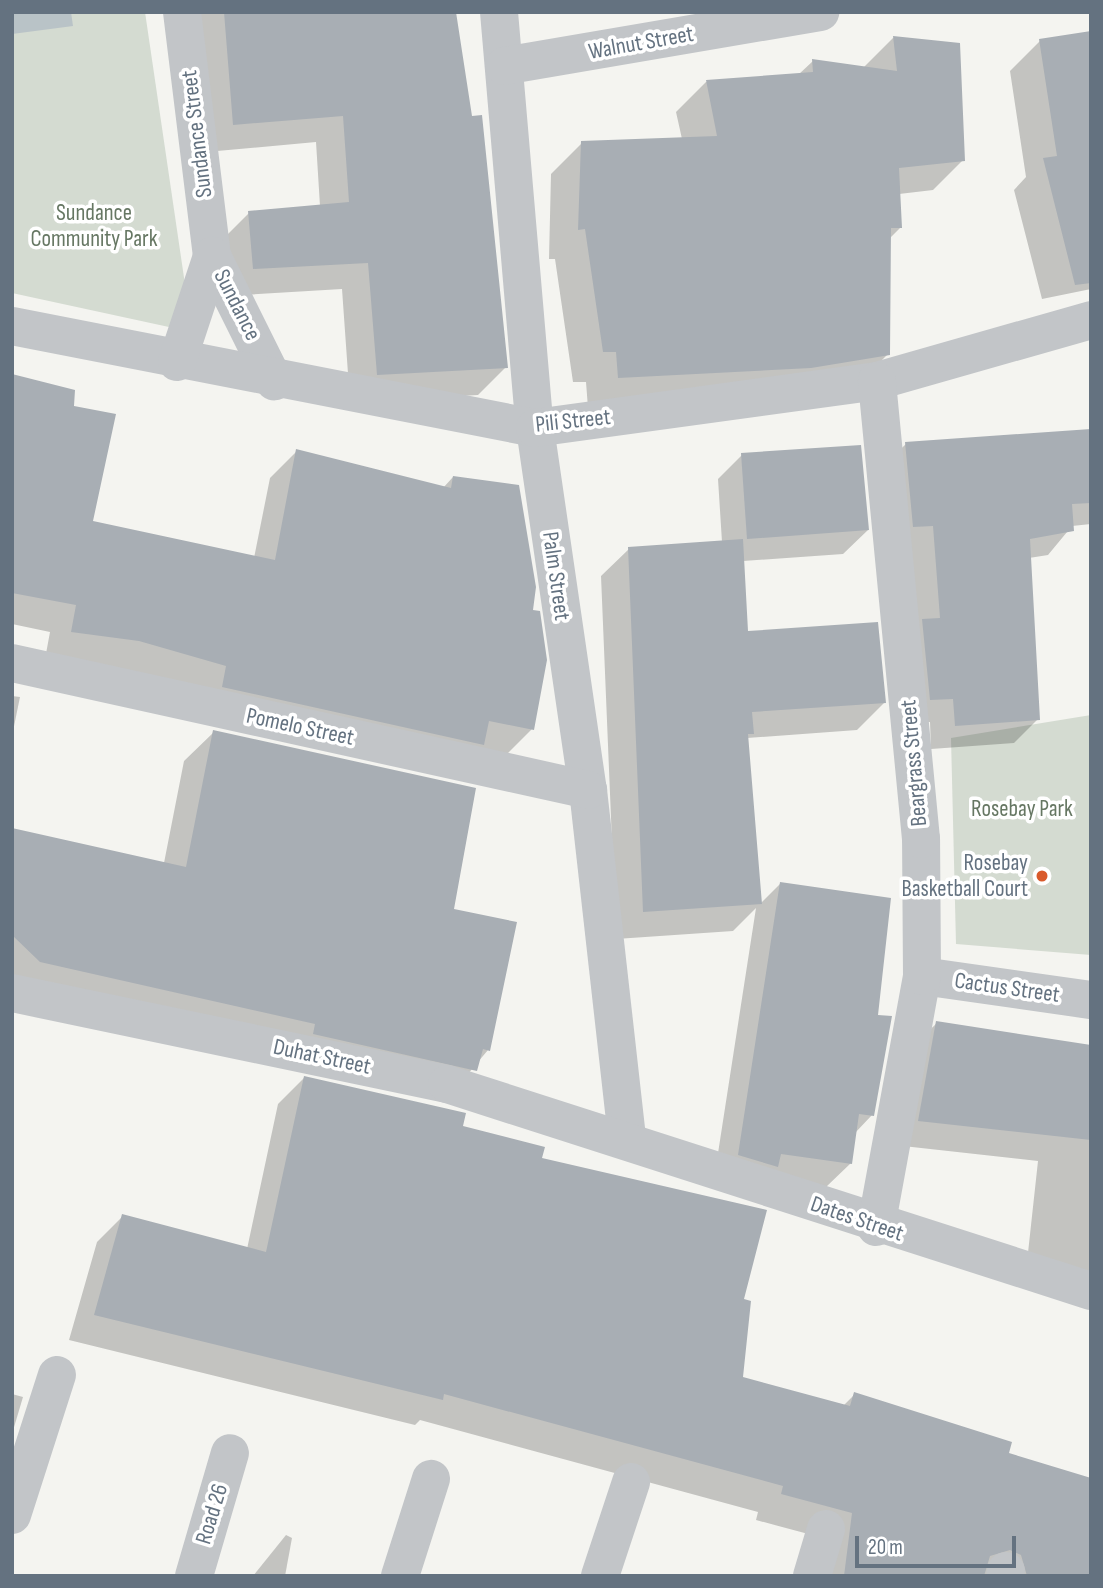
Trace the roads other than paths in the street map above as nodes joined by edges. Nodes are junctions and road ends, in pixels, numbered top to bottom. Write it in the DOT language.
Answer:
graph roads {
  1 [pos="182,12"];
  2 [pos="499,12"];
  3 [pos="820,12"];
  4 [pos="504,66"];
  5 [pos="212,256"];
  6 [pos="1091,320"];
  7 [pos="12,326"];
  8 [pos="177,362"];
  9 [pos="274,380"];
  10 [pos="877,381"];
  11 [pos="535,428"];
  12 [pos="12,663"];
  13 [pos="588,790"];
  14 [pos="922,976"];
  15 [pos="12,993"];
  16 [pos="1091,1000"];
  17 [pos="627,1138"];
  18 [pos="876,1227"];
  19 [pos="1091,1291"];
  20 [pos="57,1376"];
  21 [pos="230,1453"];
  22 [pos="431,1479"];
  23 [pos="631,1482"];
  24 [pos="12,1515"];
  25 [pos="826,1529"];
  26 [pos="194,1576"];
  27 [pos="400,1576"];
  28 [pos="600,1576"];
  29 [pos="812,1576"];
  1 -- 5 [label="street, Sundance Street"];
  2 -- 4 [label="street, Palm Street"];
  3 -- 4 [label="street, Walnut Street"];
  4 -- 11 [label="street, Palm Street"];
  5 -- 8 [label="street, Sundance"];
  5 -- 9 [label="street, Sundance"];
  6 -- 10 [label="street, Pili Street"];
  7 -- 8 [label="street, Pili Street"];
  8 -- 9 [label="street, Pili Street"];
  9 -- 11 [label="street, Pili Street"];
  10 -- 11 [label="street, Pili Street"];
  10 -- 14 [label="street, Beargrass Street"];
  11 -- 13 [label="street, Palm Street"];
  12 -- 13 [label="street, Pomelo Street"];
  13 -- 17 [label="street, Palm Street"];
  14 -- 16 [label="street, Cactus Street"];
  14 -- 18 [label="street, Beargrass Street"];
  15 -- 17 [label="street, Duhat Street"];
  17 -- 18 [label="street, Dates Street"];
  18 -- 19 [label="street, Dates Street"];
  20 -- 24 [label="street"];
  21 -- 26 [label="street, Road 26"];
  22 -- 27 [label="street"];
  23 -- 28 [label="street"];
  25 -- 29 [label="street"];
}
